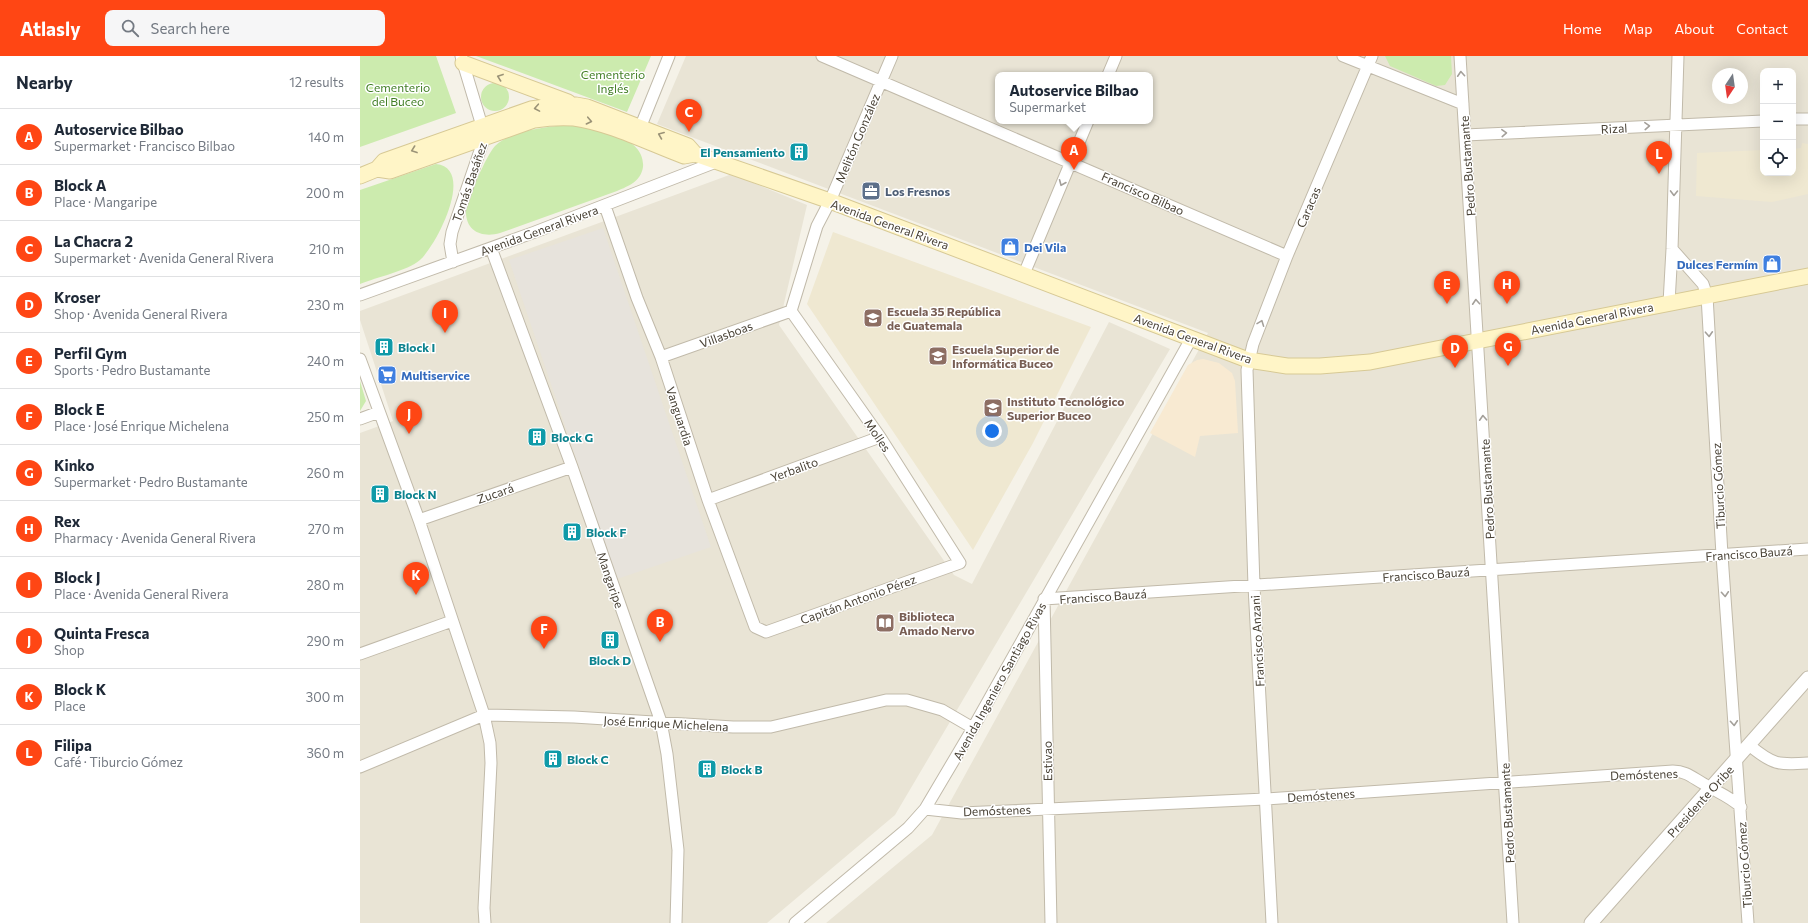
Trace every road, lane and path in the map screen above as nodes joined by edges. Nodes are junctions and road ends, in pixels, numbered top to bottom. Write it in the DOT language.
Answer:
graph roads {
  1 [pos="669,56"];
  2 [pos="822,56"];
  3 [pos="892,56"];
  4 [pos="1116,56"];
  5 [pos="1343,56"];
  6 [pos="1460,56"];
  7 [pos="1678,56"];
  8 [pos="462,60"];
  9 [pos="1370,61"];
  10 [pos="1109,72"];
  11 [pos="881,80"];
  12 [pos="1463,104"];
  13 [pos="576,105"];
  14 [pos="1808,119"];
  15 [pos="1796,120"];
  16 [pos="1760,121"];
  17 [pos="1087,124"];
  18 [pos="1676,125"];
  19 [pos="484,131"];
  20 [pos="639,132"];
  21 [pos="1465,135"];
  22 [pos="716,162"];
  23 [pos="1070,162"];
  24 [pos="360,176"];
  25 [pos="830,201"];
  26 [pos="605,206"];
  27 [pos="491,248"];
  28 [pos="1672,249"];
  29 [pos="1287,256"];
  30 [pos="453,262"];
  31 [pos="1024,274"];
  32 [pos="1808,276"];
  33 [pos="360,295"];
  34 [pos="1707,296"];
  35 [pos="1669,302"];
  36 [pos="791,311"];
  37 [pos="1192,338"];
  38 [pos="1478,340"];
  39 [pos="661,357"];
  40 [pos="360,359"];
  41 [pos="1248,360"];
  42 [pos="379,412"];
  43 [pos="360,419"];
  44 [pos="880,437"];
  45 [pos="572,467"];
  46 [pos="708,500"];
  47 [pos="419,520"];
  48 [pos="1808,549"];
  49 [pos="1722,555"];
  50 [pos="960,562"];
  51 [pos="1491,569"];
  52 [pos="1254,586"];
  53 [pos="1044,599"];
  54 [pos="452,621"];
  55 [pos="755,627"];
  56 [pos="360,654"];
  57 [pos="1808,678"];
  58 [pos="484,715"];
  59 [pos="660,722"];
  60 [pos="973,728"];
  61 [pos="1749,745"];
  62 [pos="1737,759"];
  63 [pos="1808,763"];
  64 [pos="360,767"];
  65 [pos="1505,782"];
  66 [pos="1711,788"];
  67 [pos="1265,799"];
  68 [pos="1741,807"];
  69 [pos="1048,808"];
  70 [pos="925,809"];
  71 [pos="485,923"];
  72 [pos="676,923"];
  73 [pos="795,923"];
  74 [pos="1051,923"];
  75 [pos="1272,923"];
  76 [pos="1513,923"];
  77 [pos="1591,923"];
  78 [pos="1748,923"];
  1 -- 20 [label="street"];
  2 -- 11 [label="street, Francisco Bilbao"];
  3 -- 11 [label="street, Melitón González"];
  4 -- 10 [label="street"];
  5 -- 9 [label="street"];
  12 -- 6 [label="street, Pedro Bustamante, one-way"];
  7 -- 18 [label="street"];
  13 -- 8 [label="main road, one-way"];
  8 -- 19 [label="street, Tomás Basáñez"];
  9 -- 12 [label="street"];
  9 -- 29 [label="street, Caracas"];
  11 -- 23 [label="street, Francisco Bilbao"];
  11 -- 25 [label="street, Melitón González"];
  12 -- 21 [label="street, Pedro Bustamante"];
  13 -- 19 [label="main road, Avenida General Rivera, one-way"];
  13 -- 20 [label="main road, Avenida General Rivera"];
  14 -- 15 [label="street"];
  16 -- 18 [label="street, Rizal"];
  17 -- 23 [label="street"];
  21 -- 18 [label="street, Rizal, one-way"];
  18 -- 28 [label="street, one-way"];
  19 -- 20 [label="main road, Avenida General Rivera, one-way"];
  19 -- 24 [label="main road, Avenida General Rivera"];
  19 -- 30 [label="street, Tomás Basáñez"];
  20 -- 22 [label="main road, Avenida General Rivera"];
  38 -- 21 [label="street, Pedro Bustamante, one-way"];
  22 -- 25 [label="main road, Avenida General Rivera"];
  22 -- 26 [label="street, Avenida General Rivera"];
  23 -- 29 [label="street, Francisco Bilbao"];
  23 -- 31 [label="street, one-way"];
  25 -- 31 [label="main road, Avenida General Rivera"];
  25 -- 36 [label="street, Melitón González"];
  26 -- 27 [label="street, Avenida General Rivera"];
  26 -- 39 [label="street, Vanguardia"];
  27 -- 30 [label="street, Avenida General Rivera"];
  27 -- 45 [label="street, Mangaripe"];
  28 -- 34 [label="street, Tiburcio Gómez"];
  28 -- 35 [label="street"];
  41 -- 29 [label="street, Caracas, one-way"];
  30 -- 33 [label="street, Avenida General Rivera"];
  31 -- 37 [label="main road, Avenida General Rivera"];
  32 -- 34 [label="main road, Avenida General Rivera"];
  34 -- 35 [label="main road, Avenida General Rivera"];
  34 -- 49 [label="street, Tiburcio Gómez, one-way"];
  35 -- 38 [label="main road, Avenida General Rivera"];
  36 -- 39 [label="street, Villasboas"];
  36 -- 44 [label="street, Molles"];
  37 -- 41 [label="main road, Avenida General Rivera"];
  37 -- 53 [label="street, Avenida Ingeniero Santiago Rivas"];
  38 -- 41 [label="main road, Avenida General Rivera"];
  51 -- 38 [label="street, Pedro Bustamante, one-way"];
  39 -- 46 [label="street, Vanguardia"];
  40 -- 42 [label="street"];
  41 -- 52 [label="street, Francisco Anzani"];
  42 -- 43 [label="street"];
  42 -- 47 [label="street"];
  44 -- 46 [label="street, Yerbalito"];
  44 -- 50 [label="street, Molles"];
  45 -- 47 [label="street, Zucará"];
  45 -- 59 [label="street, Mangaripe"];
  46 -- 55 [label="street, Vanguardia"];
  47 -- 54 [label="street"];
  48 -- 49 [label="street, Francisco Bauzá"];
  49 -- 51 [label="street, Francisco Bauzá"];
  49 -- 62 [label="street, Tiburcio Gómez, one-way"];
  50 -- 55 [label="street, Capitán Antonio Pérez"];
  51 -- 52 [label="street, Francisco Bauzá"];
  51 -- 65 [label="street, Pedro Bustamante"];
  52 -- 53 [label="street, Francisco Bauzá"];
  52 -- 67 [label="street, Francisco Anzani"];
  53 -- 60 [label="street, Avenida Ingeniero Santiago Rivas"];
  53 -- 69 [label="street, Estivao"];
  54 -- 56 [label="street"];
  54 -- 58 [label="street"];
  57 -- 61 [label="street, Presidente Oribe"];
  58 -- 59 [label="street, José Enrique Michelena"];
  58 -- 64 [label="street, José Enrique Michelena"];
  58 -- 71 [label="street"];
  59 -- 60 [label="street, José Enrique Michelena"];
  59 -- 72 [label="street, Mangaripe"];
  60 -- 70 [label="street, Avenida Ingeniero Santiago Rivas"];
  61 -- 62 [label="street, Presidente Oribe"];
  61 -- 63 [label="street"];
  62 -- 66 [label="street, Presidente Oribe"];
  62 -- 68 [label="street, Tiburcio Gómez"];
  65 -- 66 [label="street, Demóstenes"];
  65 -- 67 [label="street, Demóstenes"];
  65 -- 76 [label="street, Pedro Bustamante"];
  66 -- 68 [label="street, Tiburcio Gómez"];
  66 -- 77 [label="street, Presidente Oribe"];
  67 -- 69 [label="street, Demóstenes"];
  67 -- 75 [label="street, Francisco Anzani"];
  68 -- 78 [label="street, Tiburcio Gómez"];
  69 -- 70 [label="street, Demóstenes"];
  69 -- 74 [label="street, Estivao"];
  70 -- 73 [label="street, Avenida Ingeniero Santiago Rivas"];
}
